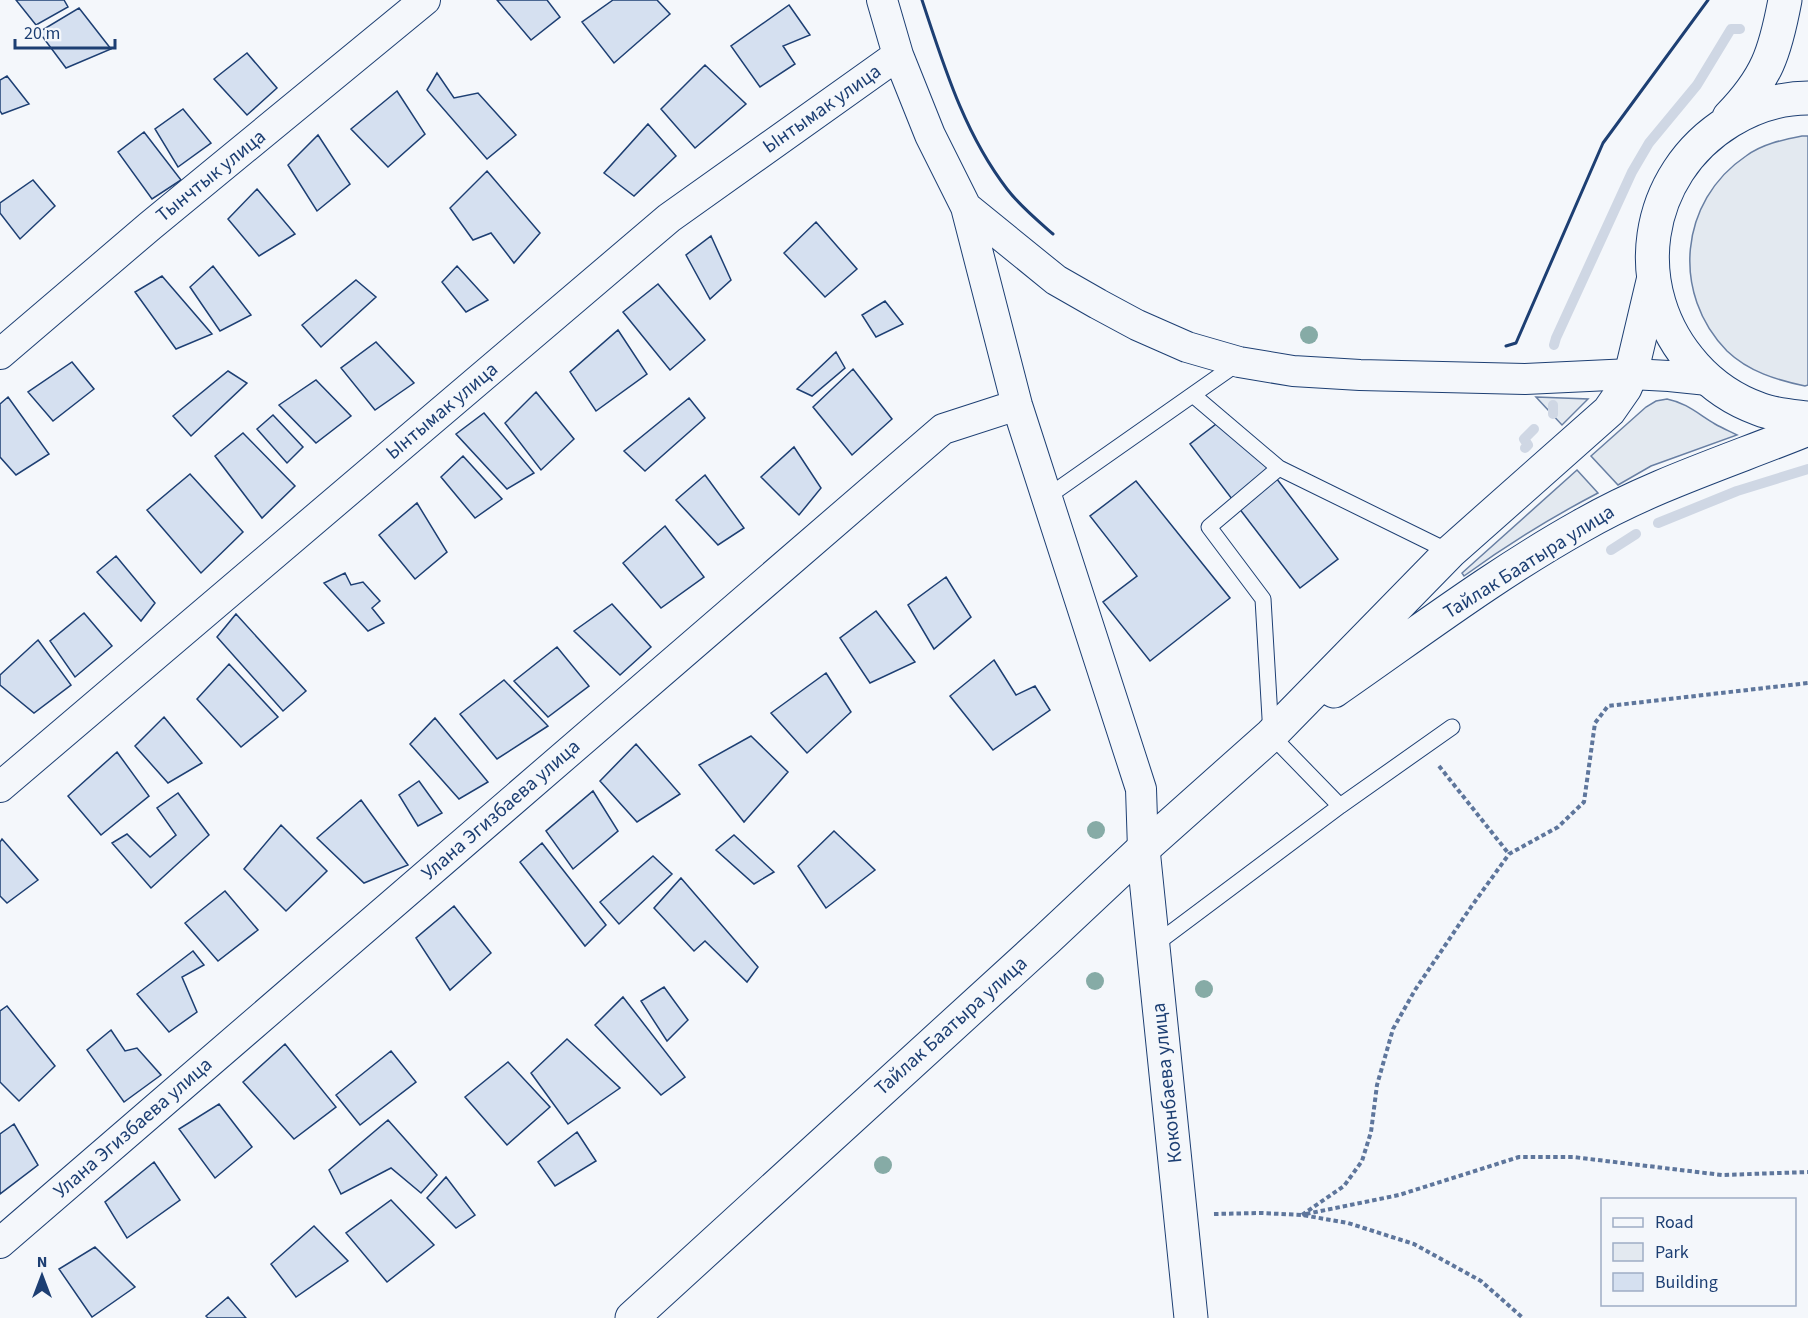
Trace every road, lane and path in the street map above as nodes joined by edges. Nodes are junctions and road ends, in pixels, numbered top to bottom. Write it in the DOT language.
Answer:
graph roads {
  1 [pos="425,0"];
  2 [pos="882,0"];
  3 [pos="1785,0"];
  4 [pos="898,55"];
  5 [pos="1808,98"];
  6 [pos="1717,129"];
  7 [pos="966,207"];
  8 [pos="1653,282"];
  9 [pos="0,354"];
  10 [pos="1239,362"];
  11 [pos="1631,374"];
  12 [pos="1708,380"];
  13 [pos="1193,394"];
  14 [pos="1017,405"];
  15 [pos="1808,418"];
  16 [pos="1808,429"];
  17 [pos="1279,468"];
  18 [pos="1047,497"];
  19 [pos="1450,552"];
  20 [pos="1808,683"];
  21 [pos="1452,727"];
  22 [pos="1271,735"];
  23 [pos="1424,747"];
  24 [pos="0,787"];
  25 [pos="1341,806"];
  26 [pos="1143,849"];
  27 [pos="1509,854"];
  28 [pos="1153,945"];
  29 [pos="1808,1172"];
  30 [pos="1181,1215"];
  31 [pos="1302,1215"];
  32 [pos="0,1243"];
  33 [pos="632,1318"];
  34 [pos="1191,1318"];
  35 [pos="1523,1318"];
  1 -- 9 [label="street, Тынчтык улица"];
  2 -- 4 [label="street"];
  3 -- 6 [label="main road"];
  4 -- 7 [label="street"];
  4 -- 24 [label="street, Ынтымак улица"];
  5 -- 6 [label="main road"];
  6 -- 8 [label="main road"];
  7 -- 10 [label="street"];
  7 -- 14 [label="street"];
  8 -- 11 [label="main road, Тайлак Баатыра улица"];
  8 -- 12 [label="main road"];
  10 -- 11 [label="street"];
  10 -- 13 [label="lane"];
  11 -- 12 [label="street"];
  11 -- 19 [label="main road, Тайлак Баатыра улица"];
  12 -- 15 [label="main road"];
  13 -- 17 [label="lane"];
  13 -- 18 [label="lane"];
  14 -- 18 [label="street"];
  14 -- 32 [label="street, Улана Эгизбаева улица"];
  16 -- 22 [label="main road, Тайлак Баатыра улица"];
  17 -- 19 [label="lane"];
  17 -- 22 [label="lane"];
  18 -- 26 [label="street"];
  19 -- 22 [label="main road, Тайлак Баатыра улица"];
  20 -- 27 [label="path"];
  21 -- 23 [label="lane"];
  22 -- 25 [label="lane"];
  22 -- 26 [label="main road, Тайлак Баатыра улица"];
  23 -- 25 [label="lane"];
  23 -- 27 [label="path"];
  25 -- 28 [label="lane"];
  26 -- 28 [label="main road, Коконбаева улица"];
  26 -- 33 [label="main road, Тайлак Баатыра улица"];
  27 -- 31 [label="path"];
  28 -- 30 [label="main road, Коконбаева улица"];
  29 -- 31 [label="path"];
  30 -- 31 [label="path"];
  30 -- 34 [label="main road, Коконбаева улица"];
  31 -- 35 [label="path"];
}
